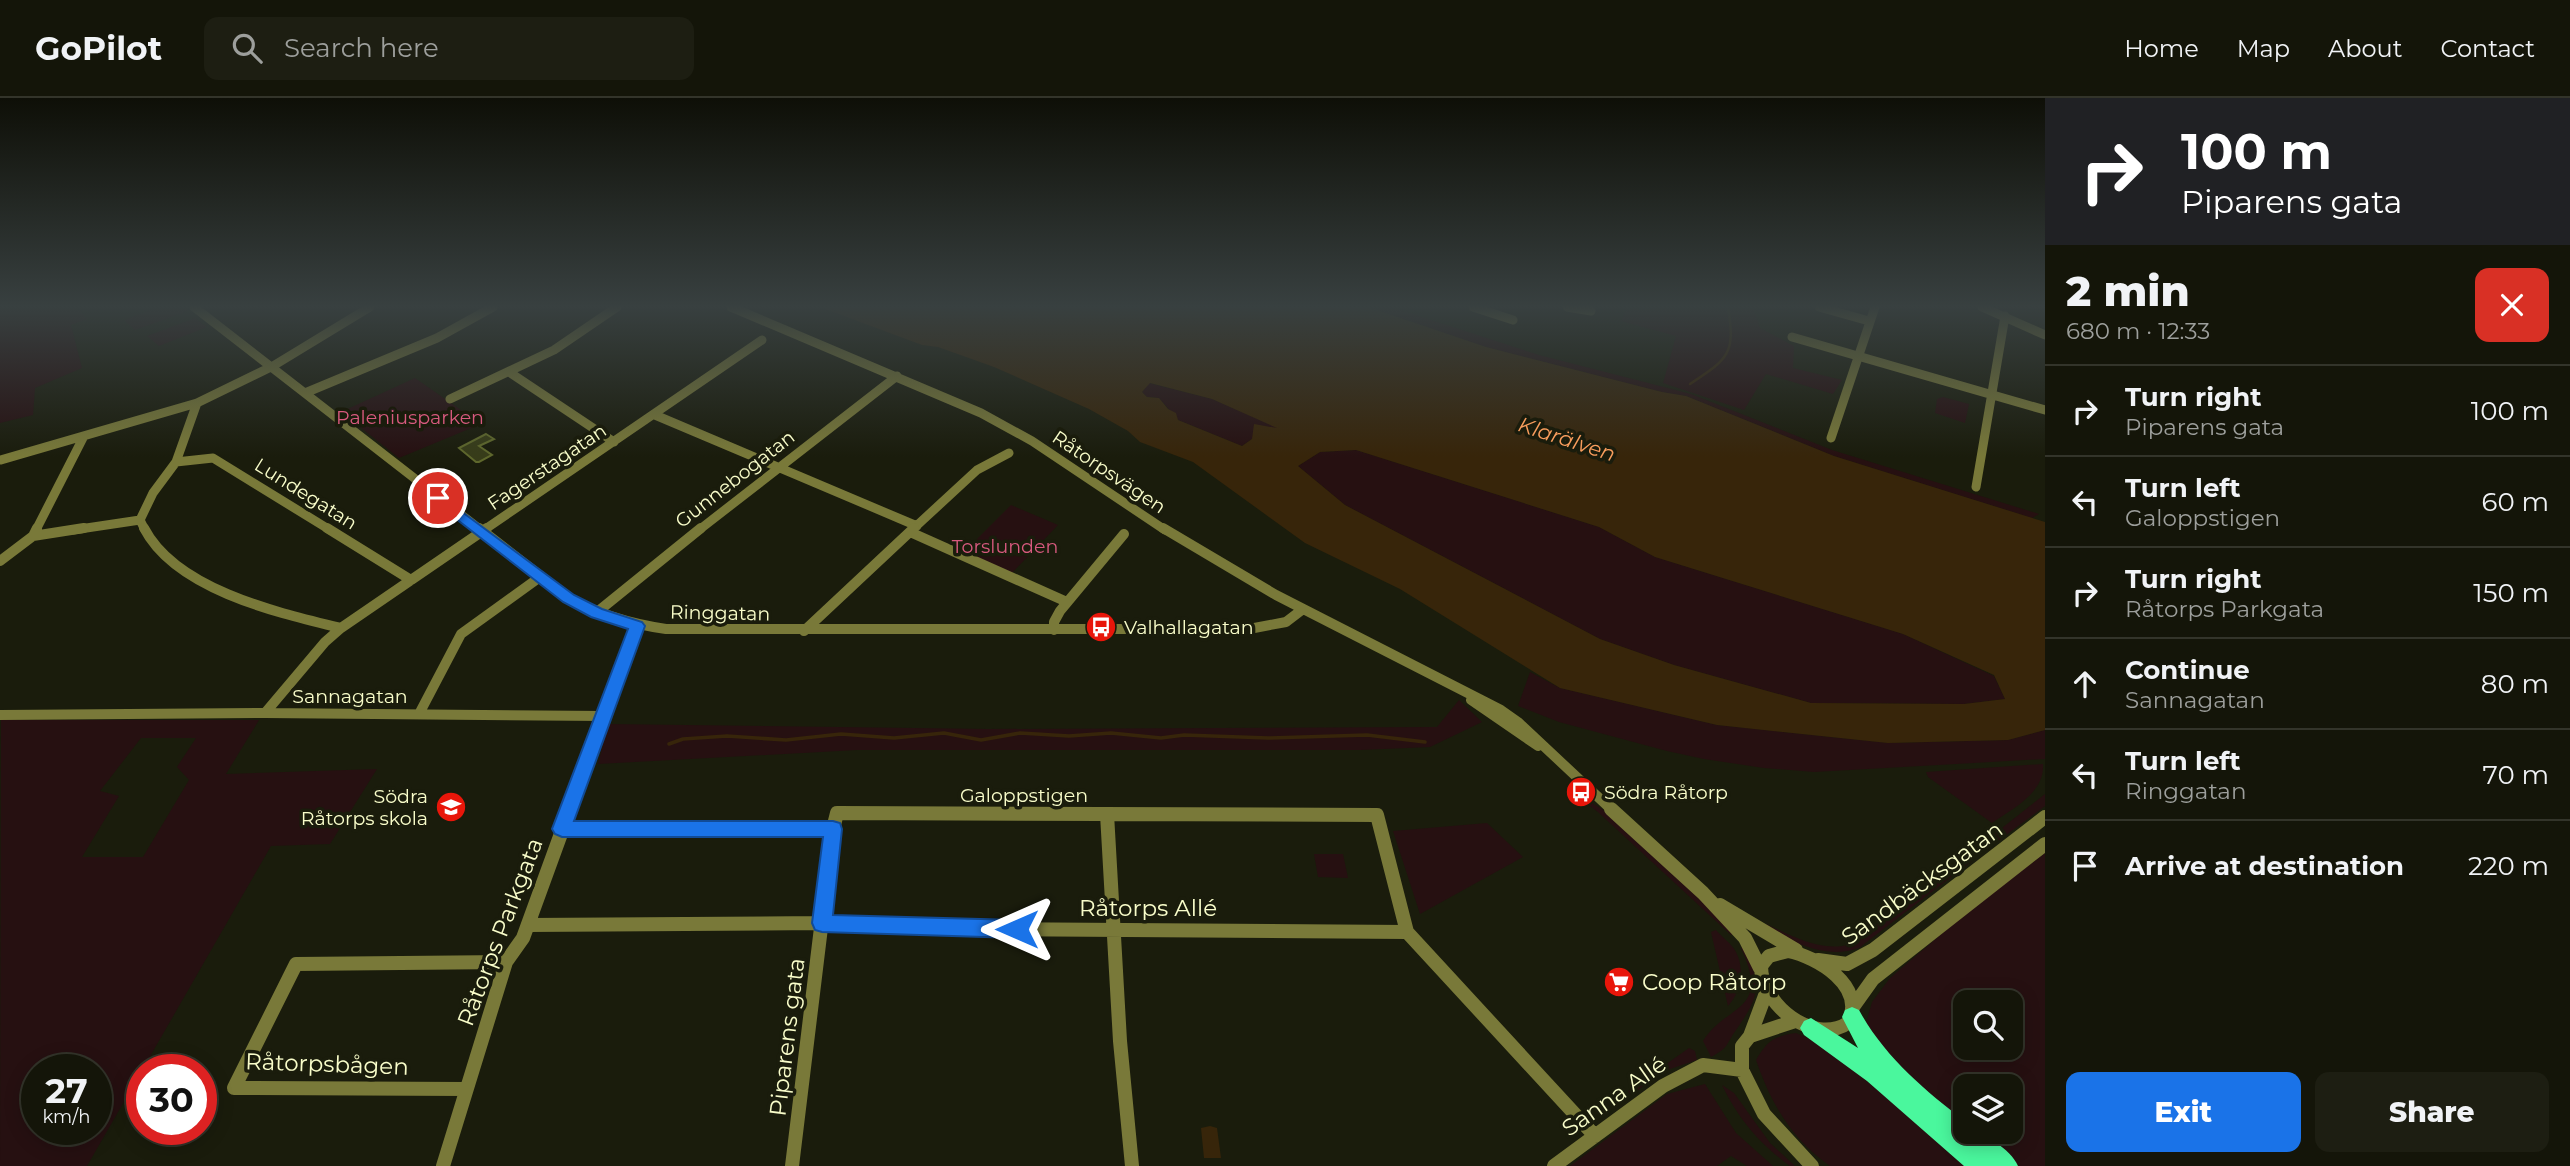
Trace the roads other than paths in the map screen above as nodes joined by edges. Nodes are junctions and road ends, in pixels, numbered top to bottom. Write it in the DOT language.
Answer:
graph roads {
  1 [pos="261,357"];
  2 [pos="288,357"];
  3 [pos="392,357"];
  4 [pos="540,357"];
  5 [pos="738,357"];
  6 [pos="851,357"];
  7 [pos="1860,357"];
  8 [pos="1997,357"];
  9 [pos="273,366"];
  10 [pos="509,372"];
  11 [pos="897,376"];
  12 [pos="305,393"];
  13 [pos="1990,394"];
  14 [pos="450,400"];
  15 [pos="197,402"];
  16 [pos="2045,410"];
  17 [pos="656,415"];
  18 [pos="84,436"];
  19 [pos="1831,438"];
  20 [pos="614,442"];
  21 [pos="1009,453"];
  22 [pos="1,460"];
  23 [pos="176,462"];
  24 [pos="779,467"];
  25 [pos="1976,487"];
  26 [pos="140,520"];
  27 [pos="913,529"];
  28 [pos="482,532"];
  29 [pos="1124,534"];
  30 [pos="33,536"];
  31 [pos="0,561"];
  32 [pos="540,577"];
  33 [pos="411,580"];
  34 [pos="1067,602"];
  35 [pos="1303,609"];
  36 [pos="596,613"];
  37 [pos="637,626"];
  38 [pos="341,628"];
  39 [pos="1054,630"];
  40 [pos="804,631"];
  41 [pos="265,713"];
  42 [pos="419,714"];
  43 [pos="0,715"];
  44 [pos="604,716"];
  45 [pos="1107,814"];
  46 [pos="2045,817"];
  47 [pos="562,829"];
  48 [pos="833,829"];
  49 [pos="2045,844"];
  50 [pos="1703,893"];
  51 [pos="822,923"];
  52 [pos="528,925"];
  53 [pos="1113,929"];
  54 [pos="1407,932"];
  55 [pos="1803,954"];
  56 [pos="1818,960"];
  57 [pos="506,962"];
  58 [pos="1760,968"];
  59 [pos="1766,993"];
  60 [pos="1852,1012"];
  61 [pos="1803,1024"];
  62 [pos="1750,1036"];
  63 [pos="1742,1070"];
  64 [pos="466,1089"];
  65 [pos="1595,1136"];
  66 [pos="443,1166"];
  67 [pos="792,1166"];
  68 [pos="1132,1166"];
  69 [pos="1554,1166"];
  70 [pos="1812,1166"];
  71 [pos="1981,1166"];
  72 [pos="2006,1166"];
  1 -- 9 [label="street, Ringgatan"];
  2 -- 9 [label="street"];
  3 -- 12 [label="street"];
  4 -- 10 [label="street"];
  5 -- 17 [label="street, Fagerstagatan"];
  6 -- 11 [label="street, Råtorpsvägen"];
  7 -- 13 [label="street"];
  7 -- 19 [label="street"];
  8 -- 13 [label="street"];
  9 -- 12 [label="street, Ringgatan"];
  9 -- 15 [label="street"];
  10 -- 14 [label="street"];
  10 -- 20 [label="street"];
  11 -- 24 [label="street, Gunnebogatan"];
  11 -- 35 [label="street, Råtorpsvägen"];
  12 -- 28 [label="street, Ringgatan"];
  13 -- 16 [label="street"];
  13 -- 25 [label="street"];
  15 -- 18 [label="street"];
  15 -- 23 [label="street"];
  17 -- 20 [label="street, Fagerstagatan"];
  17 -- 24 [label="street"];
  18 -- 22 [label="street"];
  18 -- 30 [label="street"];
  20 -- 28 [label="street, Fagerstagatan"];
  21 -- 27 [label="street"];
  23 -- 26 [label="street"];
  23 -- 33 [label="street, Lundegatan"];
  24 -- 27 [label="street"];
  24 -- 36 [label="street, Gunnebogatan"];
  26 -- 30 [label="street"];
  26 -- 38 [label="street"];
  27 -- 34 [label="street"];
  27 -- 40 [label="street"];
  28 -- 32 [label="street, Ringgatan"];
  28 -- 33 [label="street, Fagerstagatan"];
  29 -- 34 [label="street"];
  30 -- 31 [label="street"];
  32 -- 36 [label="street, Ringgatan"];
  32 -- 42 [label="street"];
  33 -- 38 [label="street, Fagerstagatan"];
  34 -- 39 [label="street"];
  35 -- 39 [label="street, Ringgatan"];
  35 -- 50 [label="street, Råtorpsvägen"];
  36 -- 37 [label="street, Ringgatan"];
  37 -- 40 [label="street, Ringgatan"];
  37 -- 44 [label="street"];
  38 -- 41 [label="street, Fagerstagatan"];
  39 -- 40 [label="street, Ringgatan"];
  41 -- 42 [label="street, Sannagatan"];
  41 -- 43 [label="street, Sannagatan"];
  42 -- 44 [label="street, Sannagatan"];
  44 -- 47 [label="street, Råtorps Parkgata"];
  45 -- 48 [label="street, Galoppstigen"];
  45 -- 53 [label="street"];
  45 -- 54 [label="street, Galoppstigen"];
  46 -- 56 [label="street, Sandbäcksgatan"];
  47 -- 48 [label="street"];
  47 -- 52 [label="street, Råtorps Parkgata"];
  48 -- 51 [label="street, Piparens gata"];
  49 -- 60 [label="street, Sandbäcksgatan"];
  50 -- 55 [label="street"];
  50 -- 58 [label="street"];
  51 -- 52 [label="street, Råtorps Allé"];
  51 -- 53 [label="street, Råtorps Allé"];
  51 -- 67 [label="street, Piparens gata"];
  52 -- 57 [label="street, Råtorps Parkgata"];
  53 -- 54 [label="street, Råtorps Allé"];
  53 -- 68 [label="street"];
  54 -- 65 [label="street"];
  55 -- 56 [label="street"];
  55 -- 58 [label="street"];
  56 -- 60 [label="street"];
  57 -- 64 [label="street, Råtorps Parkgata"];
  57 -- 64 [label="street, Råtorpsbågen"];
  58 -- 59 [label="street"];
  59 -- 61 [label="street"];
  59 -- 62 [label="street"];
  60 -- 61 [label="street"];
  60 -- 72 [label="highway"];
  61 -- 62 [label="street"];
  61 -- 71 [label="highway"];
  62 -- 63 [label="street"];
  63 -- 65 [label="street, Sanna Allé"];
  63 -- 70 [label="street"];
  64 -- 66 [label="street, Råtorps Parkgata"];
  65 -- 69 [label="street, Sanna Allé"];
}
